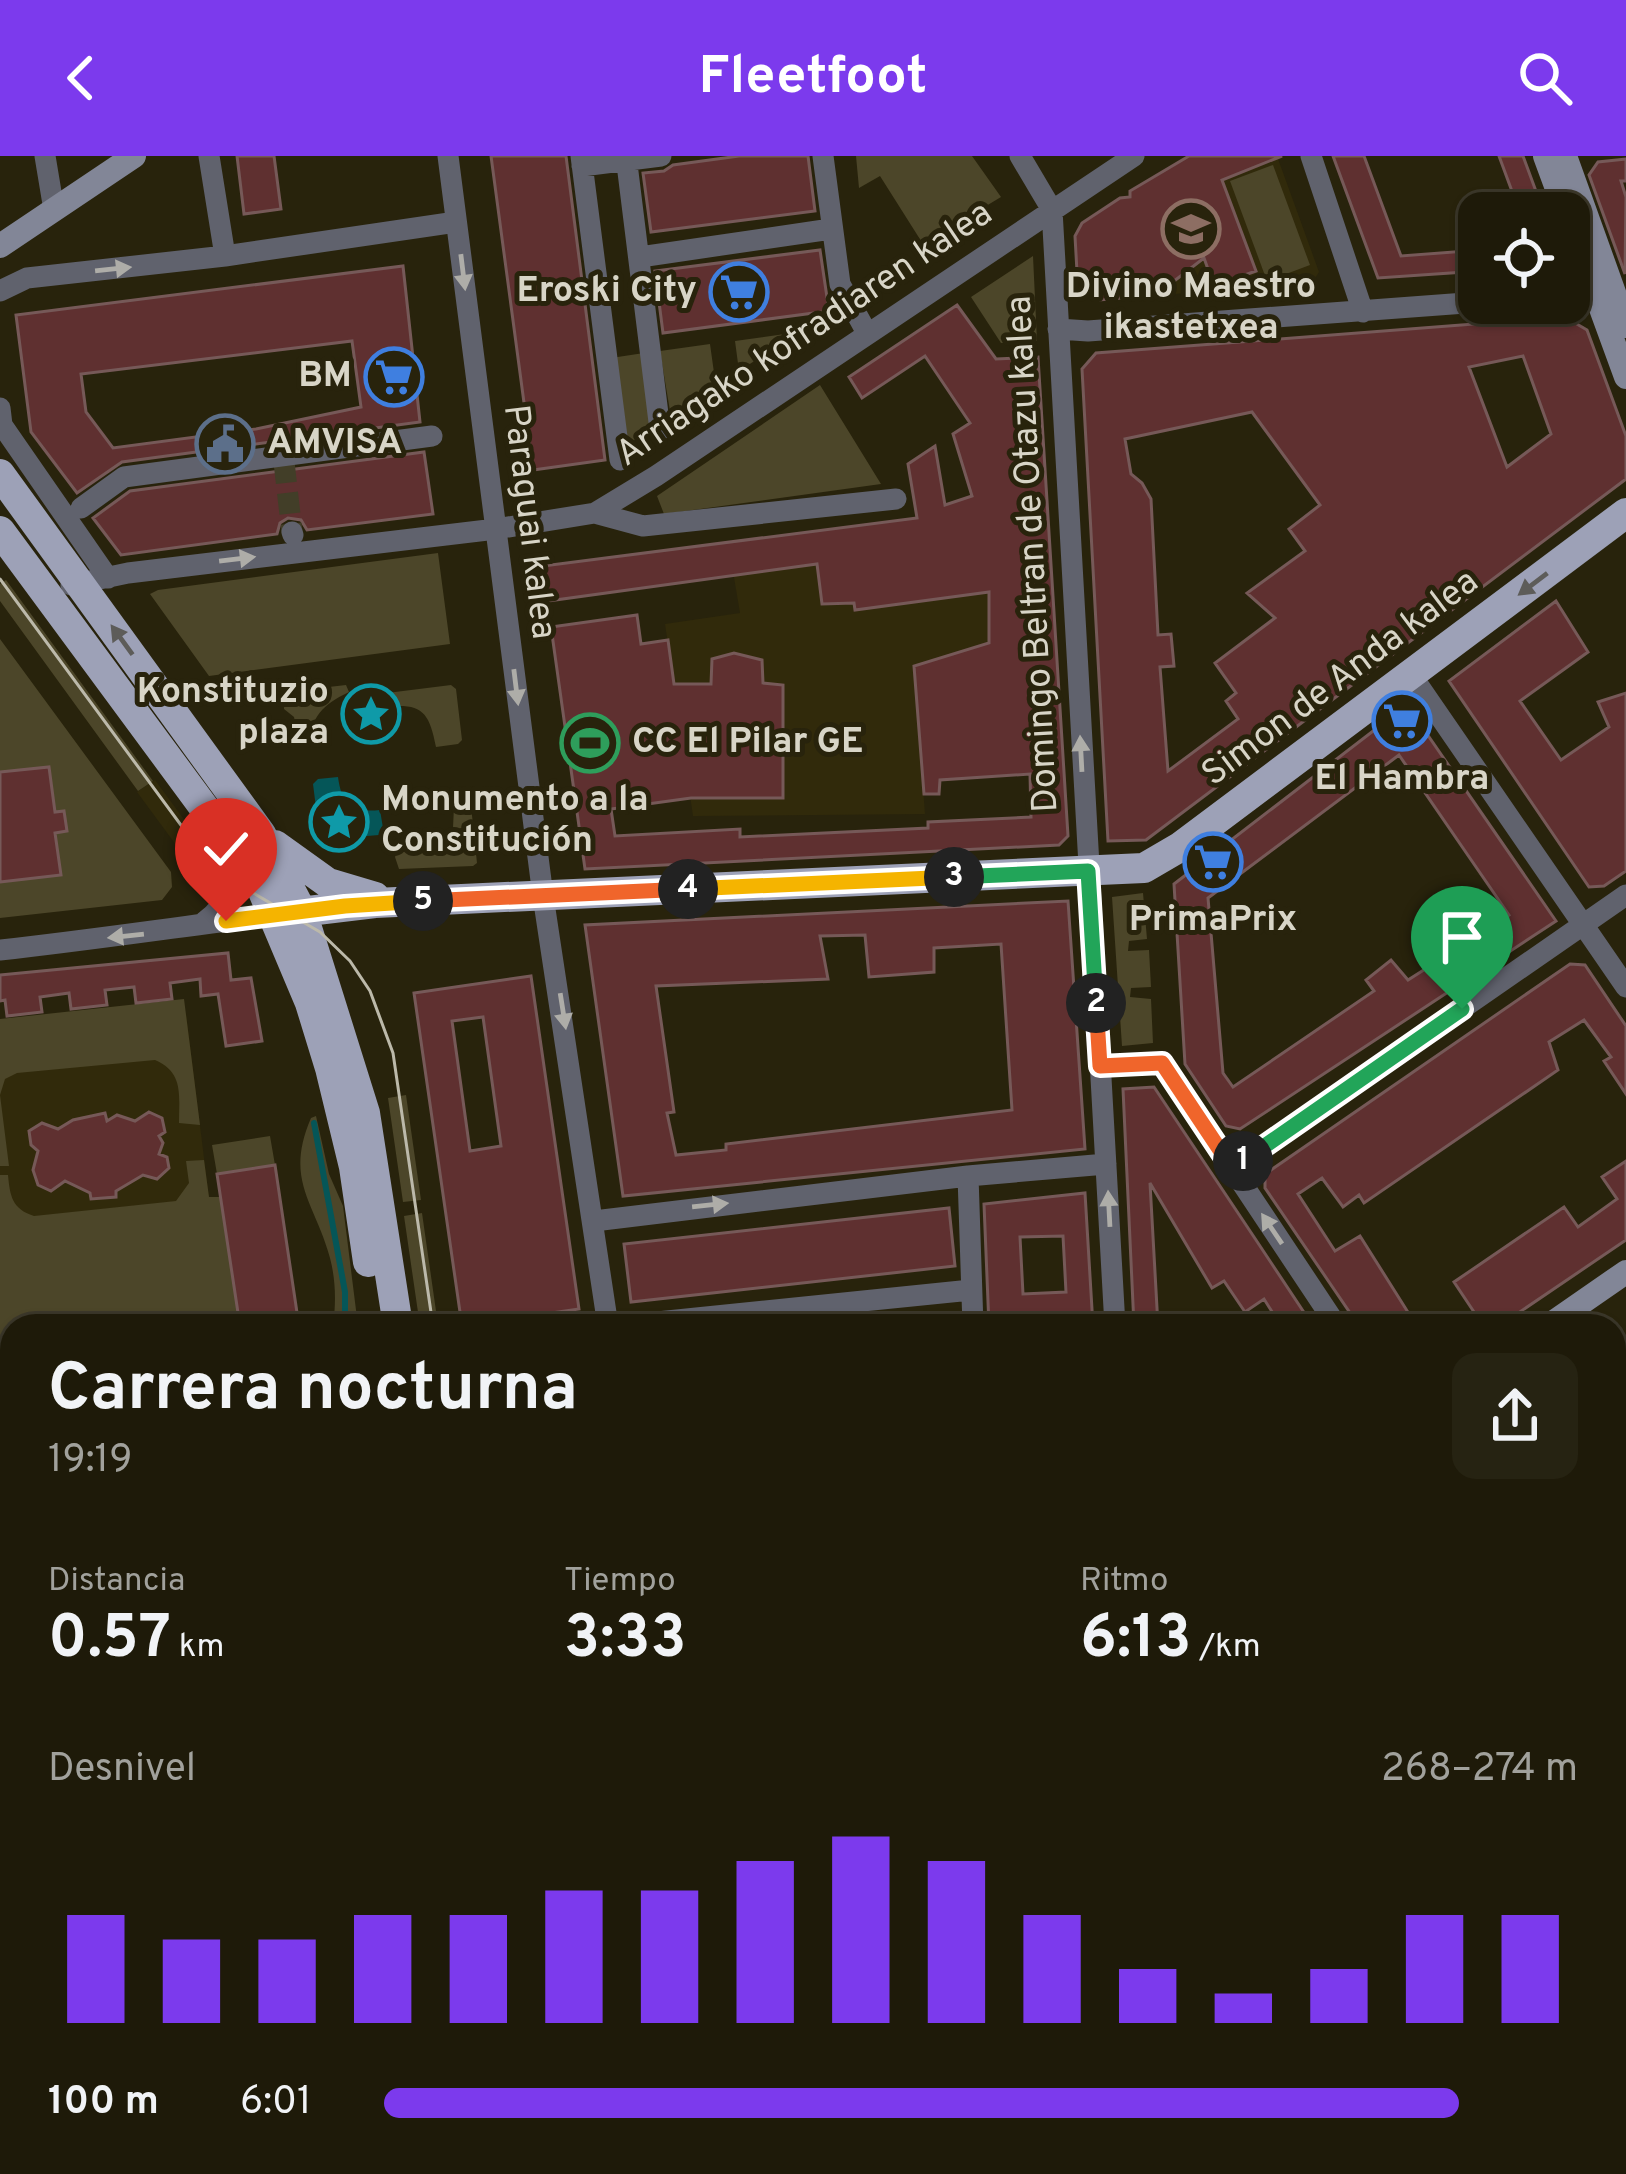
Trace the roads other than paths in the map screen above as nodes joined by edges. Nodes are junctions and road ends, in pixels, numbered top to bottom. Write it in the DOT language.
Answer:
graph roads {
  1 [pos="45,156"];
  2 [pos="134,156"];
  3 [pos="209,156"];
  4 [pos="448,156"];
  5 [pos="662,156"];
  6 [pos="823,156"];
  7 [pos="1020,156"];
  8 [pos="1134,156"];
  9 [pos="1311,156"];
  10 [pos="1545,156"];
  11 [pos="1565,156"];
  12 [pos="626,158"];
  13 [pos="581,161"];
  14 [pos="1559,192"];
  15 [pos="54,210"];
  16 [pos="1052,210"];
  17 [pos="456,222"];
  18 [pos="831,229"];
  19 [pos="0,246"];
  20 [pos="1598,249"];
  21 [pos="225,256"];
  22 [pos="640,256"];
  23 [pos="1590,273"];
  24 [pos="1590,278"];
  25 [pos="0,291"];
  26 [pos="1590,301"];
  27 [pos="1458,304"];
  28 [pos="1602,311"];
  29 [pos="1363,312"];
  30 [pos="1626,326"];
  31 [pos="1058,329"];
  32 [pos="866,333"];
  33 [pos="1626,377"];
  34 [pos="0,408"];
  35 [pos="660,430"];
  36 [pos="432,436"];
  37 [pos="620,460"];
  38 [pos="0,474"];
  39 [pos="896,499"];
  40 [pos="81,508"];
  41 [pos="595,513"];
  42 [pos="1626,513"];
  43 [pos="496,529"];
  44 [pos="0,531"];
  45 [pos="94,581"];
  46 [pos="41,588"];
  47 [pos="1412,676"];
  48 [pos="225,834"];
  49 [pos="262,834"];
  50 [pos="1088,871"];
  51 [pos="543,896"];
  52 [pos="1626,896"];
  53 [pos="398,902"];
  54 [pos="365,904"];
  55 [pos="288,914"];
  56 [pos="203,923"];
  57 [pos="1583,925"];
  58 [pos="0,950"];
  59 [pos="305,960"];
  60 [pos="1626,987"];
  61 [pos="1100,1066"];
  62 [pos="1106,1164"];
  63 [pos="1232,1168"];
  64 [pos="968,1176"];
  65 [pos="594,1221"];
  66 [pos="1626,1272"];
  67 [pos="971,1291"];
  68 [pos="375,1314"];
  69 [pos="396,1314"];
  70 [pos="606,1314"];
  71 [pos="739,1314"];
  72 [pos="972,1314"];
  73 [pos="1114,1314"];
  74 [pos="1329,1314"];
  75 [pos="1565,1314"];
  1 -- 15 [label="street"];
  2 -- 15 [label="main road"];
  3 -- 21 [label="street"];
  4 -- 17 [label="street, Paraguai kalea"];
  5 -- 12 [label="street"];
  6 -- 18 [label="street"];
  7 -- 16 [label="street"];
  8 -- 16 [label="street, Arriagako kofradiaren kalea"];
  9 -- 29 [label="street"];
  10 -- 14 [label="main road"];
  11 -- 20 [label="main road"];
  12 -- 13 [label="street"];
  12 -- 22 [label="street"];
  13 -- 37 [label="street"];
  15 -- 19 [label="main road"];
  16 -- 31 [label="street, Domingo Beltran de Otazu kalea"];
  16 -- 32 [label="street, Arriagako kofradiaren kalea"];
  17 -- 21 [label="street"];
  17 -- 43 [label="street, Paraguai kalea, one-way"];
  18 -- 22 [label="street"];
  18 -- 32 [label="street"];
  20 -- 23 [label="street"];
  20 -- 30 [label="main road"];
  25 -- 21 [label="street, one-way"];
  22 -- 35 [label="street"];
  24 -- 28 [label="main road"];
  26 -- 28 [label="street"];
  27 -- 29 [label="street"];
  28 -- 33 [label="main road"];
  29 -- 31 [label="street"];
  50 -- 31 [label="street, Domingo Beltran de Otazu kalea, one-way"];
  32 -- 41 [label="street, Arriagako kofradiaren kalea"];
  34 -- 45 [label="street"];
  36 -- 40 [label="street"];
  38 -- 45 [label="main road"];
  39 -- 41 [label="street"];
  41 -- 43 [label="street, Arriagako kofradiaren kalea"];
  42 -- 47 [label="main road, Simon de Anda kalea, one-way"];
  45 -- 43 [label="street, one-way"];
  43 -- 51 [label="street, Paraguai kalea, one-way"];
  44 -- 46 [label="main road"];
  45 -- 46 [label="street"];
  49 -- 45 [label="main road, one-way"];
  46 -- 48 [label="main road"];
  47 -- 50 [label="main road, Simon de Anda kalea"];
  47 -- 57 [label="street"];
  48 -- 55 [label="main road"];
  48 -- 56 [label="street"];
  49 -- 53 [label="main road"];
  49 -- 55 [label="main road"];
  50 -- 51 [label="main road, Simon de Anda kalea"];
  50 -- 61 [label="street, Domingo Beltran de Otazu kalea"];
  51 -- 53 [label="main road, Simon de Anda kalea"];
  51 -- 65 [label="street, Paraguai kalea, one-way"];
  52 -- 57 [label="street"];
  53 -- 54 [label="main road, Simon de Anda kalea"];
  54 -- 55 [label="main road, Simon de Anda kalea"];
  54 -- 59 [label="main road"];
  55 -- 56 [label="street"];
  55 -- 59 [label="main road"];
  56 -- 58 [label="street, one-way"];
  57 -- 60 [label="street"];
  57 -- 63 [label="street"];
  59 -- 68 [label="main road"];
  59 -- 69 [label="main road"];
  61 -- 62 [label="street, Domingo Beltran de Otazu kalea"];
  61 -- 63 [label="street"];
  62 -- 64 [label="street"];
  73 -- 62 [label="street, Domingo Beltran de Otazu kalea, one-way"];
  74 -- 63 [label="street, one-way"];
  65 -- 64 [label="street, one-way"];
  64 -- 67 [label="street"];
  65 -- 70 [label="street, Paraguai kalea"];
  66 -- 75 [label="main road"];
  67 -- 71 [label="street"];
  67 -- 72 [label="street"];
}
